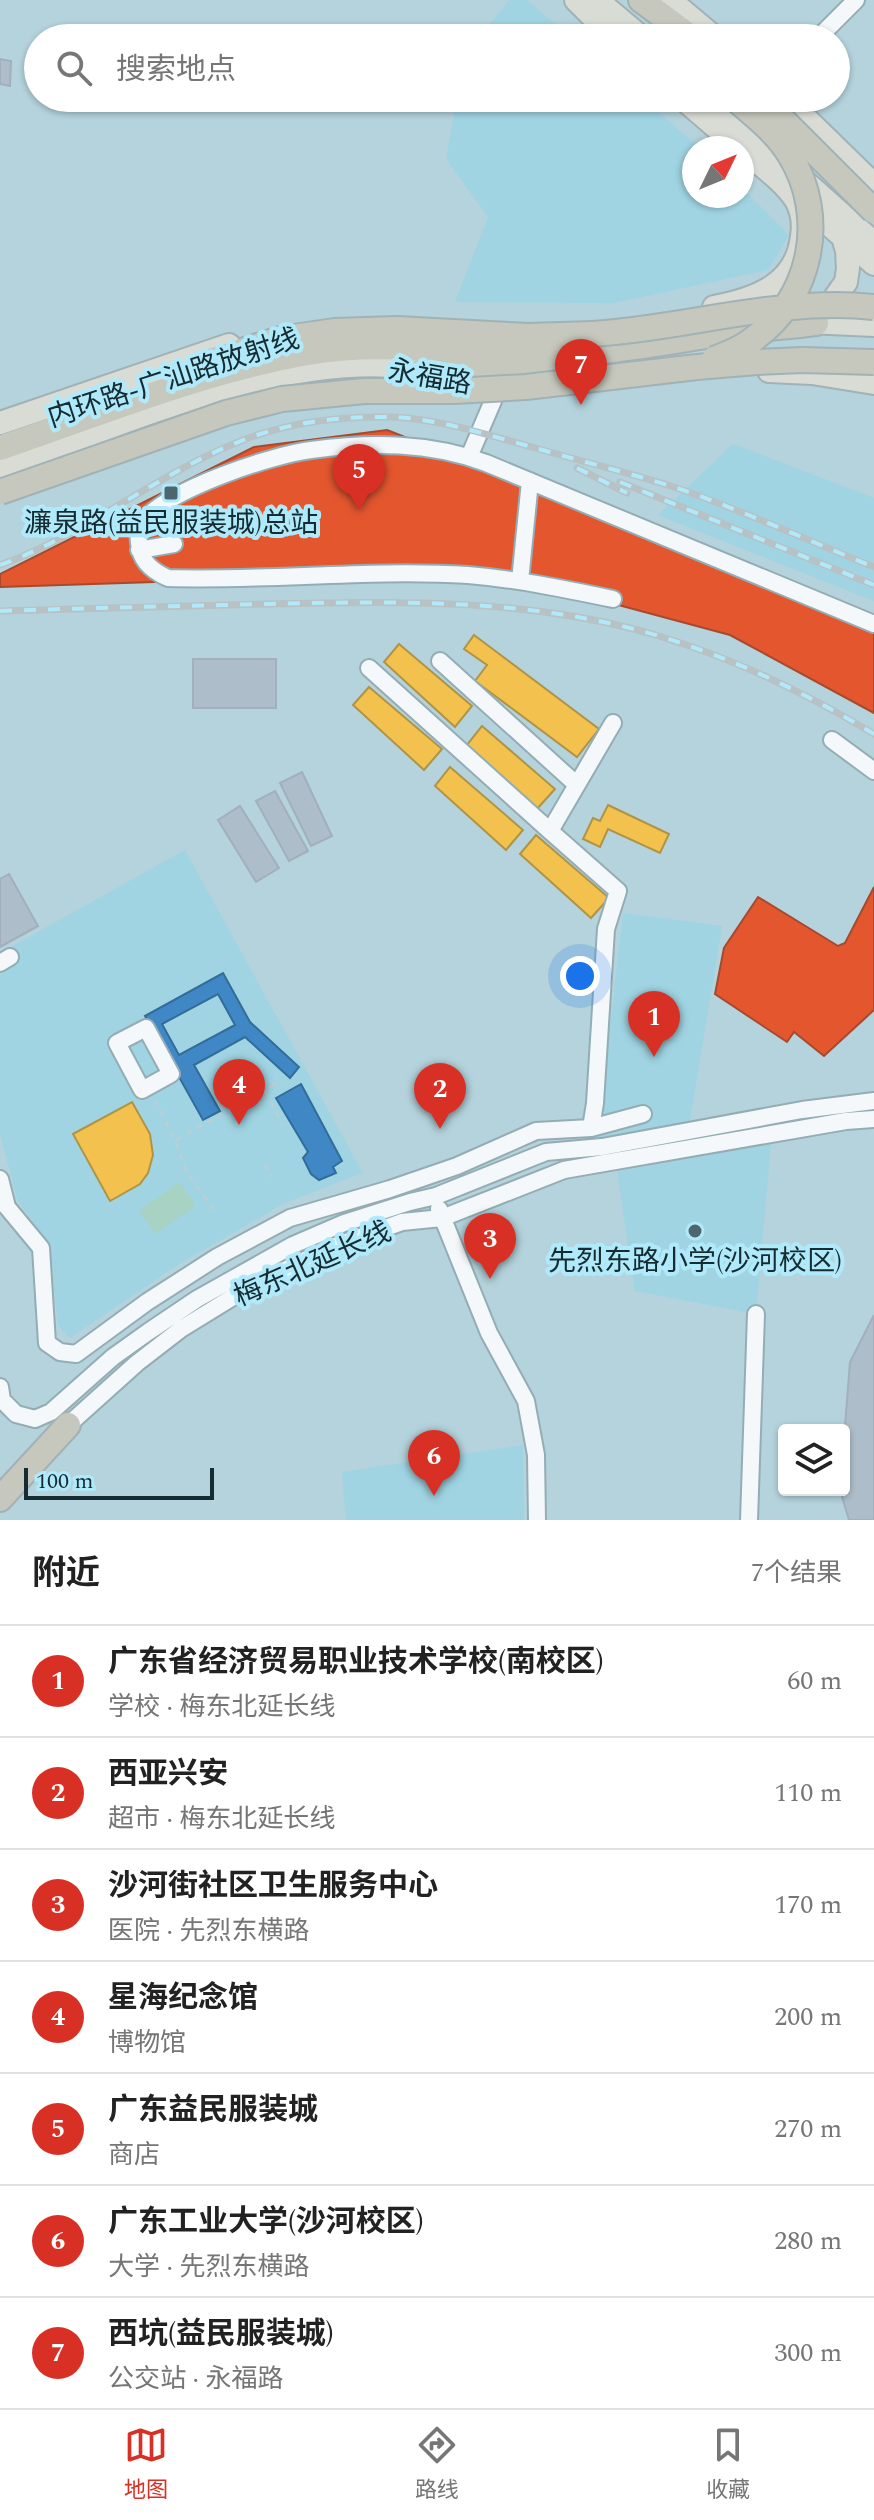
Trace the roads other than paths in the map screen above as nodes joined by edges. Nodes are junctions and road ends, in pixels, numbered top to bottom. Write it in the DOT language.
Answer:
graph roads {
  1 [pos="576,0"];
  2 [pos="597,0"];
  3 [pos="620,0"];
  4 [pos="641,0"];
  5 [pos="668,0"];
  6 [pos="856,0"];
  7 [pos="600,24"];
  8 [pos="625,24"];
  9 [pos="648,24"];
  10 [pos="673,24"];
  11 [pos="689,24"];
  12 [pos="698,24"];
  13 [pos="832,24"];
  14 [pos="698,112"];
  15 [pos="730,112"];
  16 [pos="749,112"];
  17 [pos="769,112"];
  18 [pos="773,112"];
  19 [pos="794,112"];
  20 [pos="800,112"];
  21 [pos="726,136"];
  22 [pos="754,160"];
  23 [pos="818,178"];
  24 [pos="778,180"];
  25 [pos="874,185"];
  26 [pos="874,211"];
  27 [pos="874,219"];
  28 [pos="843,237"];
  29 [pos="874,243"];
  30 [pos="874,264"];
  31 [pos="723,306"];
  32 [pos="874,307"];
  33 [pos="816,323"];
  34 [pos="874,325"];
  35 [pos="874,363"];
  36 [pos="708,365"];
  37 [pos="422,369"];
  38 [pos="874,383"];
  39 [pos="498,389"];
  40 [pos="0,423"];
  41 [pos="0,434"];
  42 [pos="0,448"];
  43 [pos="469,457"];
  44 [pos="0,469"];
  45 [pos="530,481"];
  46 [pos="0,492"];
  47 [pos="174,544"];
  48 [pos="139,550"];
  49 [pos="520,581"];
  50 [pos="613,599"];
  51 [pos="874,624"];
  52 [pos="440,661"];
  53 [pos="369,668"];
  54 [pos="613,723"];
  55 [pos="832,740"];
  56 [pos="874,771"];
  57 [pos="577,785"];
  58 [pos="550,831"];
  59 [pos="874,1101"];
  60 [pos="643,1114"];
  61 [pos="874,1119"];
  62 [pos="591,1128"];
  63 [pos="536,1131"];
  64 [pos="686,1131"];
  65 [pos="690,1148"];
  66 [pos="546,1152"];
  67 [pos="0,1179"];
  68 [pos="436,1196"];
  69 [pos="442,1218"];
  70 [pos="756,1314"];
  71 [pos="76,1354"];
  72 [pos="83,1385"];
  73 [pos="0,1387"];
  74 [pos="68,1425"];
  75 [pos="0,1499"];
  76 [pos="537,1520"];
  77 [pos="749,1520"];
  1 -- 7 [label="main road"];
  2 -- 8 [label="main road"];
  3 -- 9 [label="highway"];
  4 -- 10 [label="highway"];
  5 -- 11 [label="main road"];
  5 -- 12 [label="main road"];
  6 -- 13 [label="street"];
  14 -- 21 [label="main road"];
  15 -- 23 [label="main road"];
  16 -- 36 [label="highway, bridge"];
  17 -- 23 [label="main road"];
  18 -- 26 [label="highway, bridge"];
  19 -- 23 [label="main road"];
  20 -- 25 [label="main road"];
  22 -- 24 [label="main road"];
  23 -- 27 [label="main road"];
  23 -- 29 [label="main road"];
  24 -- 28 [label="main road"];
  24 -- 31 [label="main road"];
  28 -- 30 [label="main road"];
  28 -- 33 [label="main road"];
  31 -- 33 [label="main road"];
  31 -- 40 [label="main road, 永福路"];
  32 -- 41 [label="highway, 内环路-广汕路放射线, bridge"];
  33 -- 34 [label="main road"];
  33 -- 42 [label="highway"];
  35 -- 36 [label="highway, 内环路-广汕路放射线, bridge"];
  36 -- 37 [label="highway"];
  36 -- 46 [label="highway, 内环路-广汕路放射线, bridge"];
  37 -- 39 [label="main road, 永福路"];
  37 -- 44 [label="main road, 永福路"];
  38 -- 39 [label="main road, 永福路"];
  39 -- 43 [label="street"];
  43 -- 45 [label="street"];
  43 -- 48 [label="street"];
  45 -- 49 [label="street"];
  45 -- 51 [label="street"];
  47 -- 48 [label="street"];
  48 -- 49 [label="street"];
  49 -- 50 [label="street"];
  52 -- 57 [label="street"];
  53 -- 58 [label="street"];
  54 -- 57 [label="street"];
  55 -- 56 [label="street"];
  57 -- 58 [label="street"];
  58 -- 62 [label="street"];
  59 -- 64 [label="street, 梅东北延长线"];
  60 -- 62 [label="street"];
  61 -- 65 [label="street, 梅东北延长线"];
  62 -- 63 [label="street"];
  63 -- 66 [label="street"];
  63 -- 71 [label="street"];
  64 -- 65 [label="street"];
  64 -- 66 [label="street, 梅东北延长线"];
  65 -- 69 [label="street, 梅东北延长线"];
  66 -- 68 [label="street, 梅东北延长线"];
  67 -- 71 [label="street"];
  68 -- 69 [label="street"];
  68 -- 72 [label="street, 梅东北延长线"];
  69 -- 74 [label="street, 梅东北延长线"];
  69 -- 76 [label="street"];
  70 -- 77 [label="street"];
  71 -- 72 [label="street"];
  72 -- 73 [label="street, 梅东北延长线"];
  74 -- 75 [label="highway"];
}
